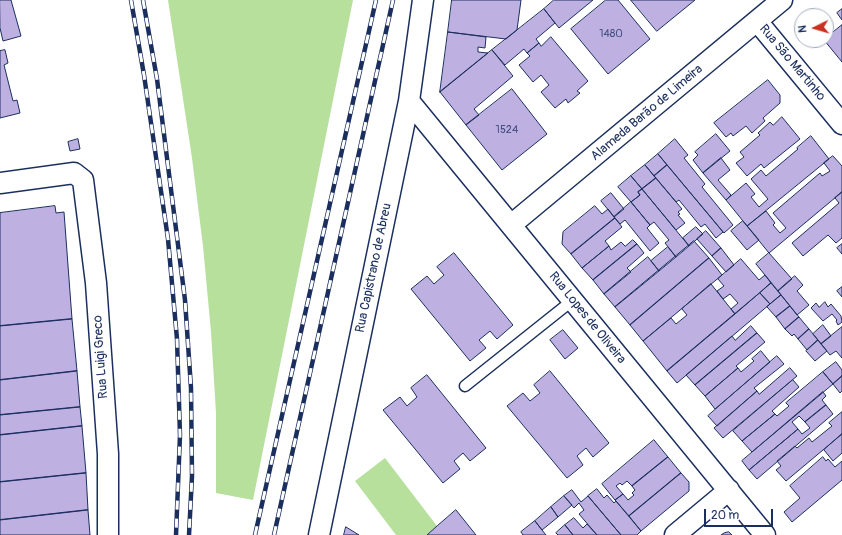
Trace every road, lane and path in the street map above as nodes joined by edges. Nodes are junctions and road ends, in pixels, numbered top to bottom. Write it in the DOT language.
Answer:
graph roads {
  1 [pos="423,0"];
  2 [pos="782,0"];
  3 [pos="757,21"];
  4 [pos="409,101"];
  5 [pos="842,124"];
  6 [pos="0,183"];
  7 [pos="511,225"];
  8 [pos="573,300"];
  9 [pos="465,386"];
  10 [pos="729,490"];
  11 [pos="108,535"];
  12 [pos="319,535"];
  13 [pos="675,535"];
  14 [pos="765,535"];
  1 -- 4 [label="street, Rua Capistrano de Abreu"];
  2 -- 3 [label="street, Alameda Barão de Limeira"];
  3 -- 5 [label="street, Rua São Martinho"];
  3 -- 7 [label="street, Alameda Barão de Limeira"];
  4 -- 7 [label="street, Rua Lopes de Oliveira"];
  4 -- 12 [label="street, Rua Capistrano de Abreu"];
  6 -- 11 [label="street, Rua Luigi Greco"];
  7 -- 8 [label="street, Rua Lopes de Oliveira"];
  8 -- 9 [label="lane"];
  8 -- 10 [label="street, Rua Lopes de Oliveira"];
  10 -- 13 [label="street"];
  10 -- 14 [label="street, Rua Lopes de Oliveira"];
}
